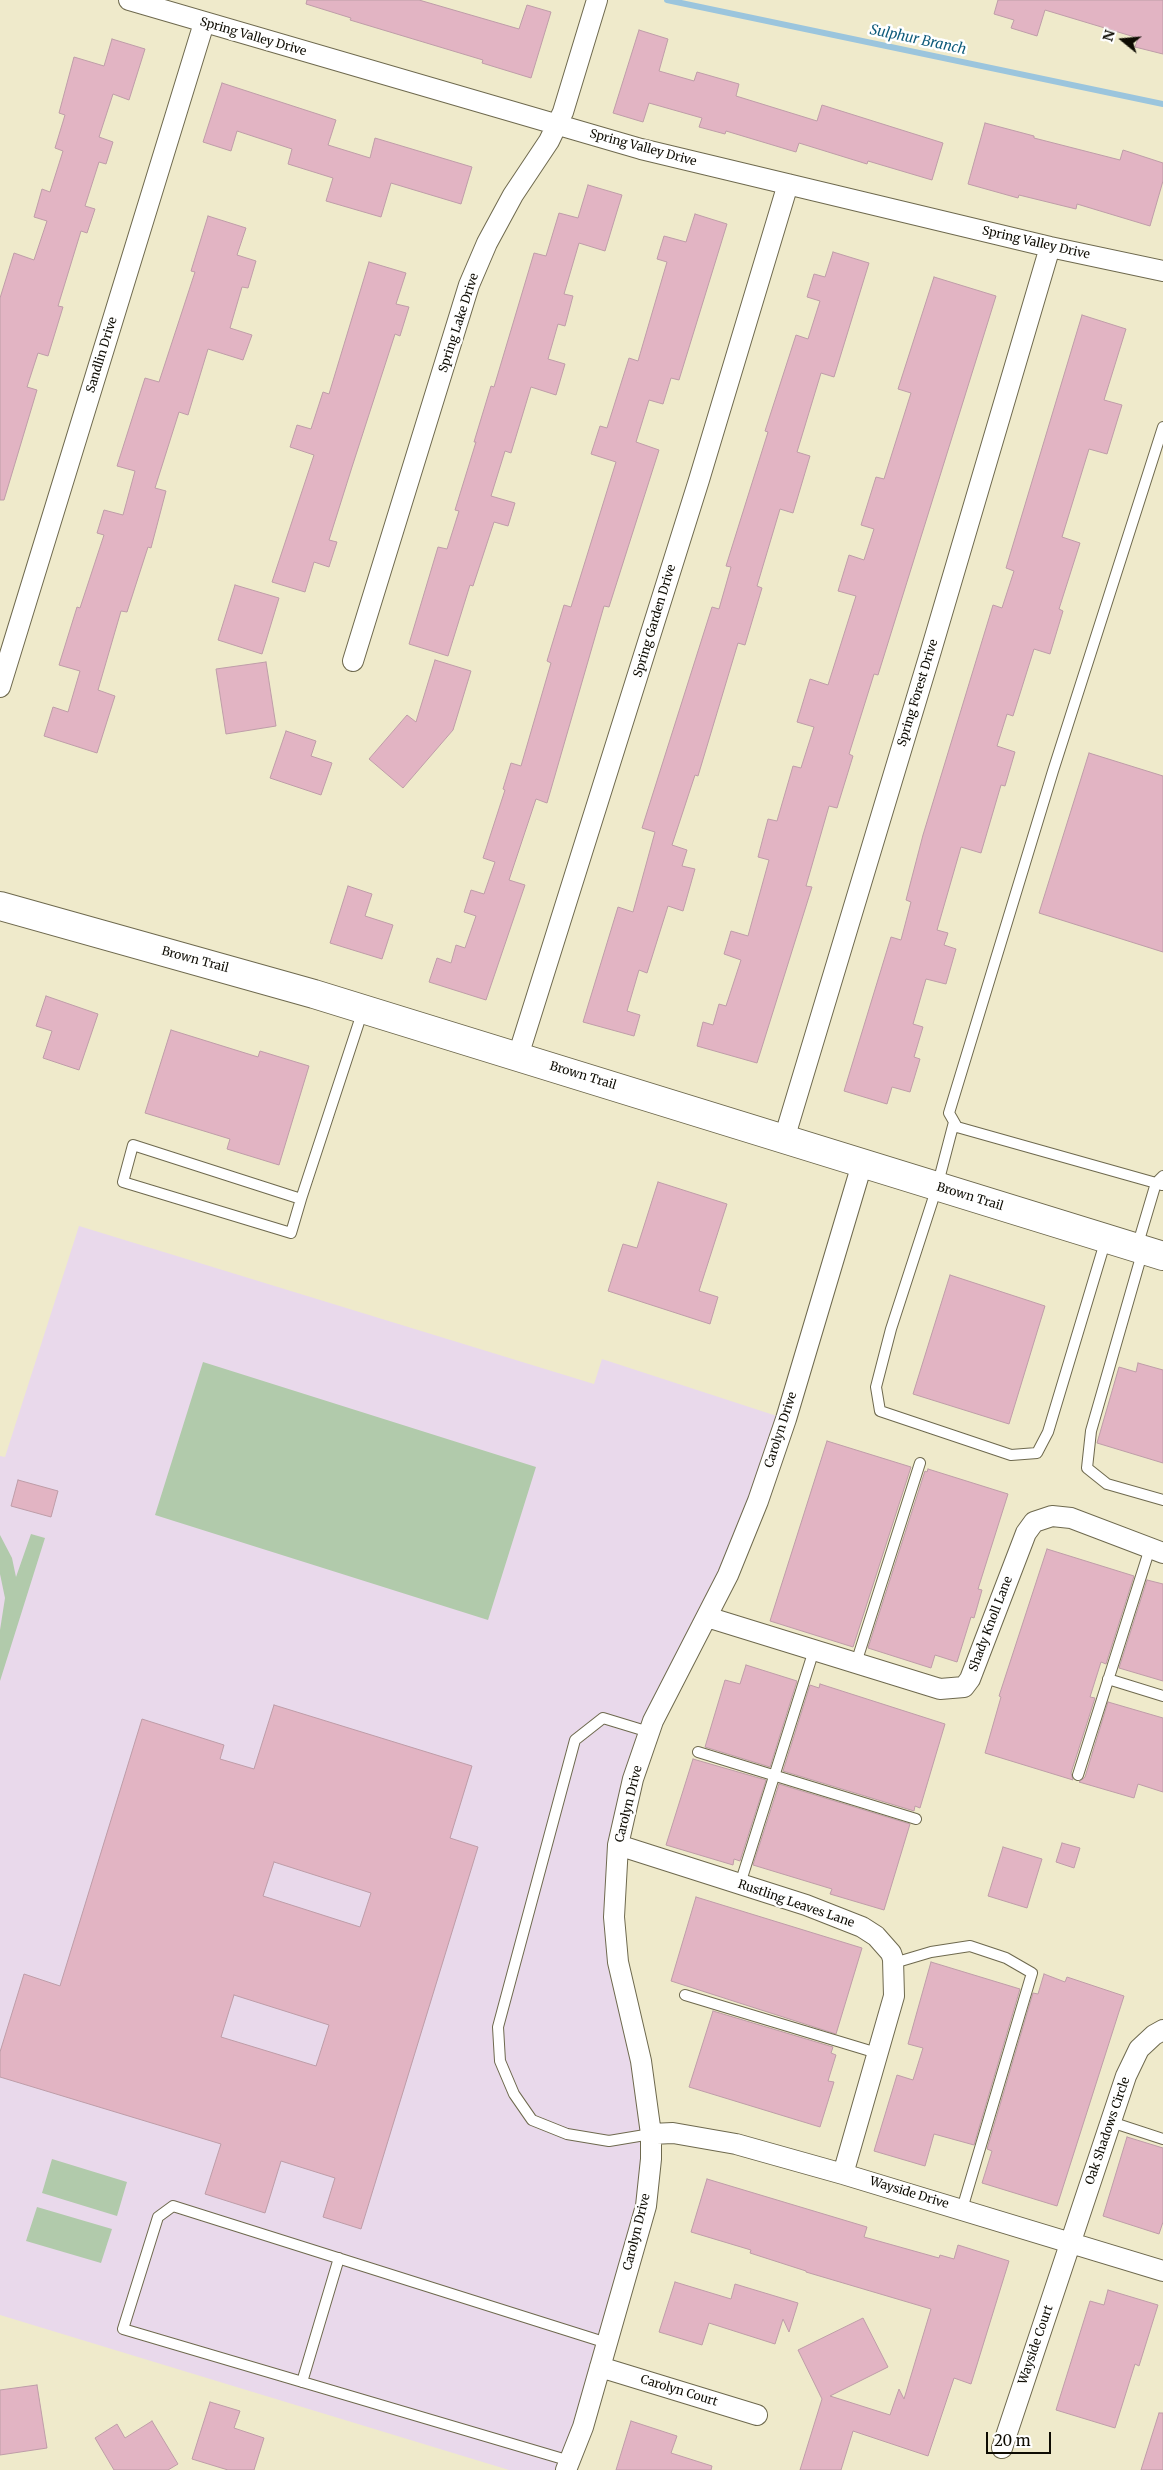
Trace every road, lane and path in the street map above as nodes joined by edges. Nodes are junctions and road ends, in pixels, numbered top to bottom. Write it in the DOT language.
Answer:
graph roads {
  1 [pos="129,0"];
  2 [pos="597,0"];
  3 [pos="204,23"];
  4 [pos="557,125"];
  5 [pos="788,184"];
  6 [pos="1050,247"];
  7 [pos="1163,272"];
  8 [pos="1163,427"];
  9 [pos="353,661"];
  10 [pos="0,687"];
  11 [pos="0,906"];
  12 [pos="363,1009"];
  13 [pos="518,1056"];
  14 [pos="954,1122"];
  15 [pos="784,1138"];
  16 [pos="862,1164"];
  17 [pos="1160,1182"];
  18 [pos="937,1187"];
  19 [pos="301,1199"];
  20 [pos="1106,1238"];
  21 [pos="1148,1251"];
  22 [pos="920,1463"];
  23 [pos="1163,1500"];
  24 [pos="1157,1550"];
  25 [pos="707,1617"];
  26 [pos="814,1650"];
  27 [pos="856,1663"];
  28 [pos="1108,1679"];
  29 [pos="1163,1696"];
  30 [pos="649,1732"];
  31 [pos="698,1752"];
  32 [pos="774,1776"];
  33 [pos="1078,1776"];
  34 [pos="916,1819"];
  35 [pos="618,1845"];
  36 [pos="740,1884"];
  37 [pos="894,1963"];
  38 [pos="685,1995"];
  39 [pos="1163,2030"];
  40 [pos="877,2053"];
  41 [pos="1111,2122"];
  42 [pos="651,2134"];
  43 [pos="1163,2139"];
  44 [pos="843,2174"];
  45 [pos="962,2209"];
  46 [pos="1071,2242"];
  47 [pos="339,2258"];
  48 [pos="1163,2271"];
  49 [pos="607,2343"];
  50 [pos="600,2368"];
  51 [pos="302,2382"];
  52 [pos="757,2415"];
  53 [pos="1002,2448"];
  54 [pos="568,2466"];
  1 -- 3 [label="street, Spring Valley Drive"];
  2 -- 4 [label="street, Spring Lake Drive"];
  3 -- 4 [label="street, Spring Valley Drive"];
  3 -- 10 [label="street, Sandlin Drive"];
  4 -- 5 [label="street, Spring Valley Drive"];
  4 -- 9 [label="street, Spring Lake Drive"];
  5 -- 6 [label="street, Spring Valley Drive"];
  5 -- 13 [label="street, Spring Garden Drive"];
  6 -- 7 [label="street, Spring Valley Drive"];
  6 -- 15 [label="street, Spring Forest Drive"];
  8 -- 14 [label="lane"];
  11 -- 12 [label="street, Brown Trail"];
  12 -- 13 [label="street, Brown Trail"];
  12 -- 19 [label="lane"];
  13 -- 15 [label="street, Brown Trail"];
  14 -- 17 [label="lane"];
  14 -- 18 [label="lane"];
  15 -- 16 [label="street, Brown Trail"];
  16 -- 18 [label="street, Brown Trail"];
  16 -- 25 [label="street, Carolyn Drive"];
  17 -- 21 [label="lane"];
  18 -- 20 [label="street, Brown Trail"];
  18 -- 20 [label="lane"];
  19 -- 19 [label="lane"];
  20 -- 21 [label="street, Brown Trail"];
  21 -- 23 [label="lane"];
  22 -- 27 [label="lane"];
  24 -- 27 [label="street, Shady Knoll Lane"];
  24 -- 28 [label="lane"];
  25 -- 26 [label="street, Shady Knoll Lane"];
  25 -- 30 [label="street, Carolyn Drive"];
  26 -- 27 [label="street, Shady Knoll Lane"];
  26 -- 32 [label="lane"];
  28 -- 29 [label="lane"];
  28 -- 33 [label="lane"];
  30 -- 35 [label="street, Carolyn Drive"];
  30 -- 42 [label="lane"];
  31 -- 32 [label="lane"];
  32 -- 34 [label="lane"];
  32 -- 36 [label="lane"];
  35 -- 36 [label="street, Rustling Leaves Lane"];
  35 -- 42 [label="street, Carolyn Drive"];
  36 -- 37 [label="street, Rustling Leaves Lane"];
  37 -- 40 [label="street"];
  37 -- 45 [label="lane"];
  38 -- 40 [label="lane"];
  39 -- 41 [label="street, Oak Shadows Circle"];
  40 -- 44 [label="street"];
  41 -- 43 [label="lane"];
  41 -- 46 [label="street, Oak Shadows Circle"];
  42 -- 44 [label="street, Wayside Drive"];
  42 -- 49 [label="street, Carolyn Drive"];
  44 -- 45 [label="street, Wayside Drive"];
  45 -- 46 [label="street, Wayside Drive"];
  46 -- 48 [label="street, Wayside Drive"];
  46 -- 53 [label="street, Wayside Court"];
  47 -- 49 [label="lane"];
  47 -- 51 [label="lane"];
  47 -- 51 [label="lane"];
  49 -- 50 [label="street, Carolyn Drive"];
  50 -- 52 [label="street, Carolyn Court"];
  50 -- 54 [label="street, Carolyn Drive"];
  51 -- 54 [label="lane"];
}
